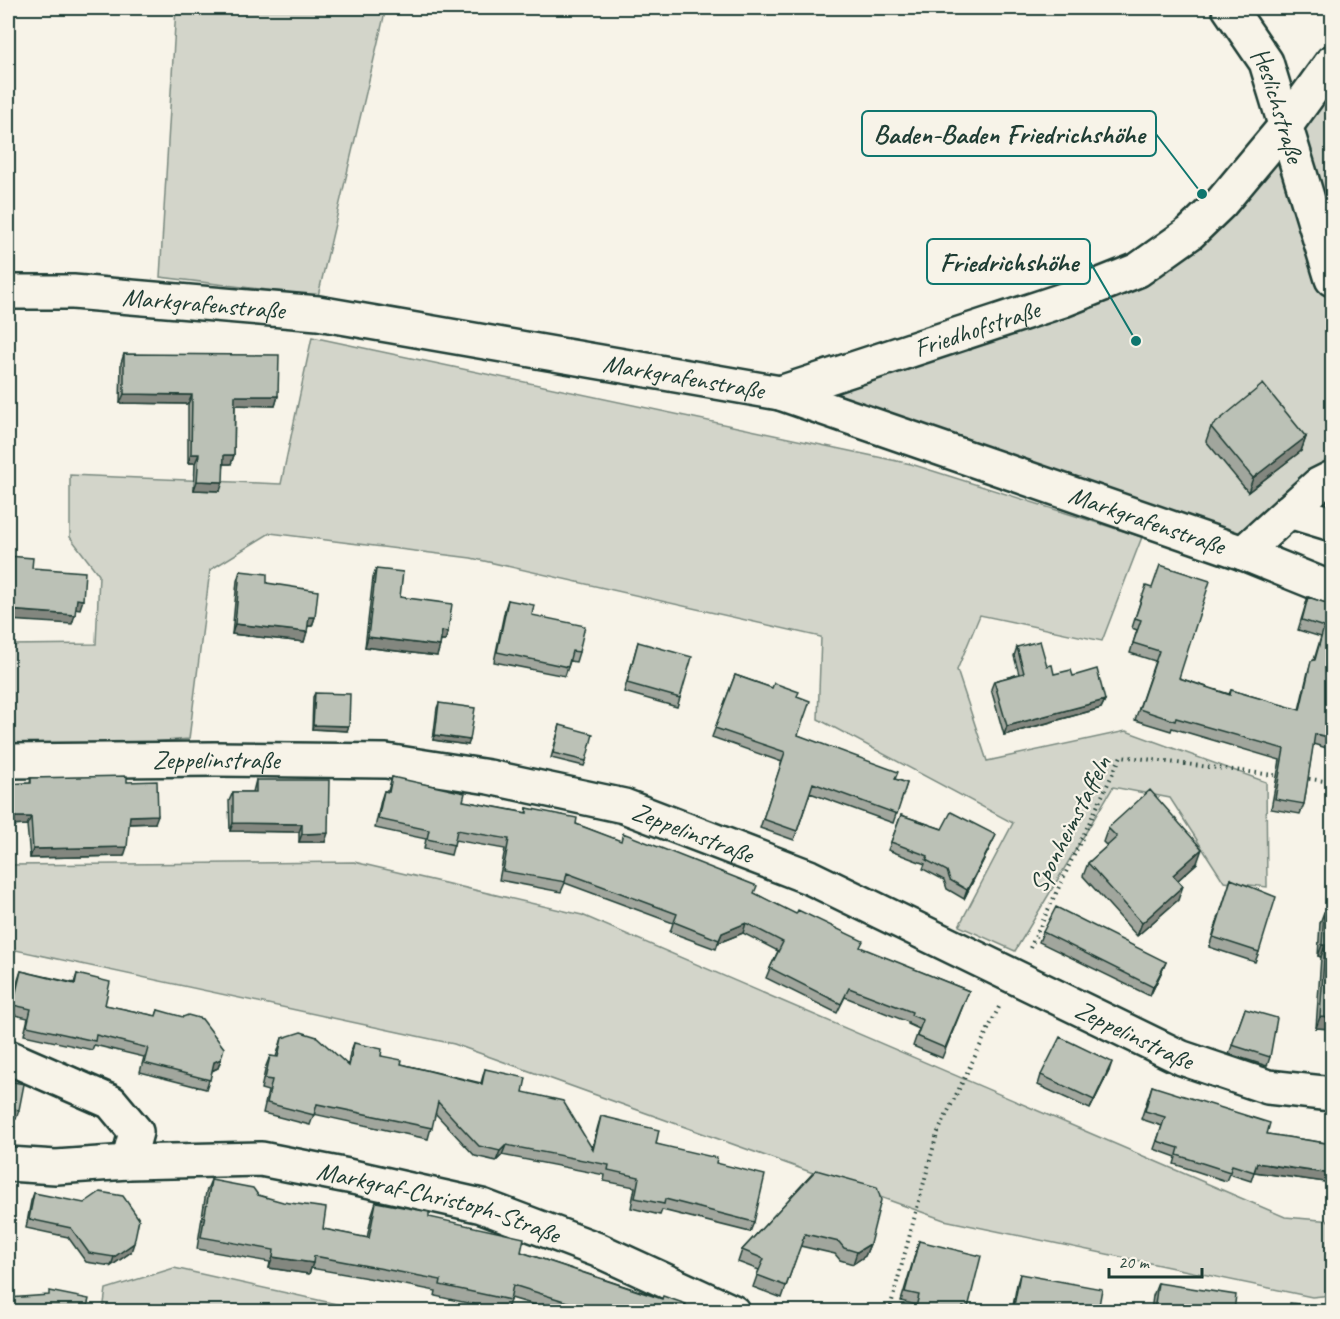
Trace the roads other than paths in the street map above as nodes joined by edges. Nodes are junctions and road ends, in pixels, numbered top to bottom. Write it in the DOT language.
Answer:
graph roads {
  1 [pos="1229,8"];
  2 [pos="1332,62"];
  3 [pos="1287,124"];
  4 [pos="1332,279"];
  5 [pos="8,292"];
  6 [pos="780,393"];
  7 [pos="1332,478"];
  8 [pos="1289,511"];
  9 [pos="1332,524"];
  10 [pos="1243,553"];
  11 [pos="1332,589"];
  12 [pos="8,761"];
  13 [pos="8,1057"];
  14 [pos="1332,1094"];
  15 [pos="128,1162"];
  16 [pos="8,1164"];
  17 [pos="733,1311"];
  1 -- 3 [label="street, Heslichstraße"];
  2 -- 3 [label="street, Friedhofstraße"];
  3 -- 4 [label="street, Heslichstraße"];
  3 -- 6 [label="street, Friedhofstraße"];
  5 -- 6 [label="street, Markgrafenstraße"];
  6 -- 10 [label="street, Markgrafenstraße"];
  7 -- 8 [label="street"];
  8 -- 9 [label="street"];
  8 -- 10 [label="street"];
  10 -- 11 [label="street, Markgrafenstraße"];
  12 -- 14 [label="street, Zeppelinstraße"];
  13 -- 15 [label="street"];
  15 -- 16 [label="street, Markgraf-Christoph-Straße"];
  15 -- 17 [label="street, Markgraf-Christoph-Straße"];
}
